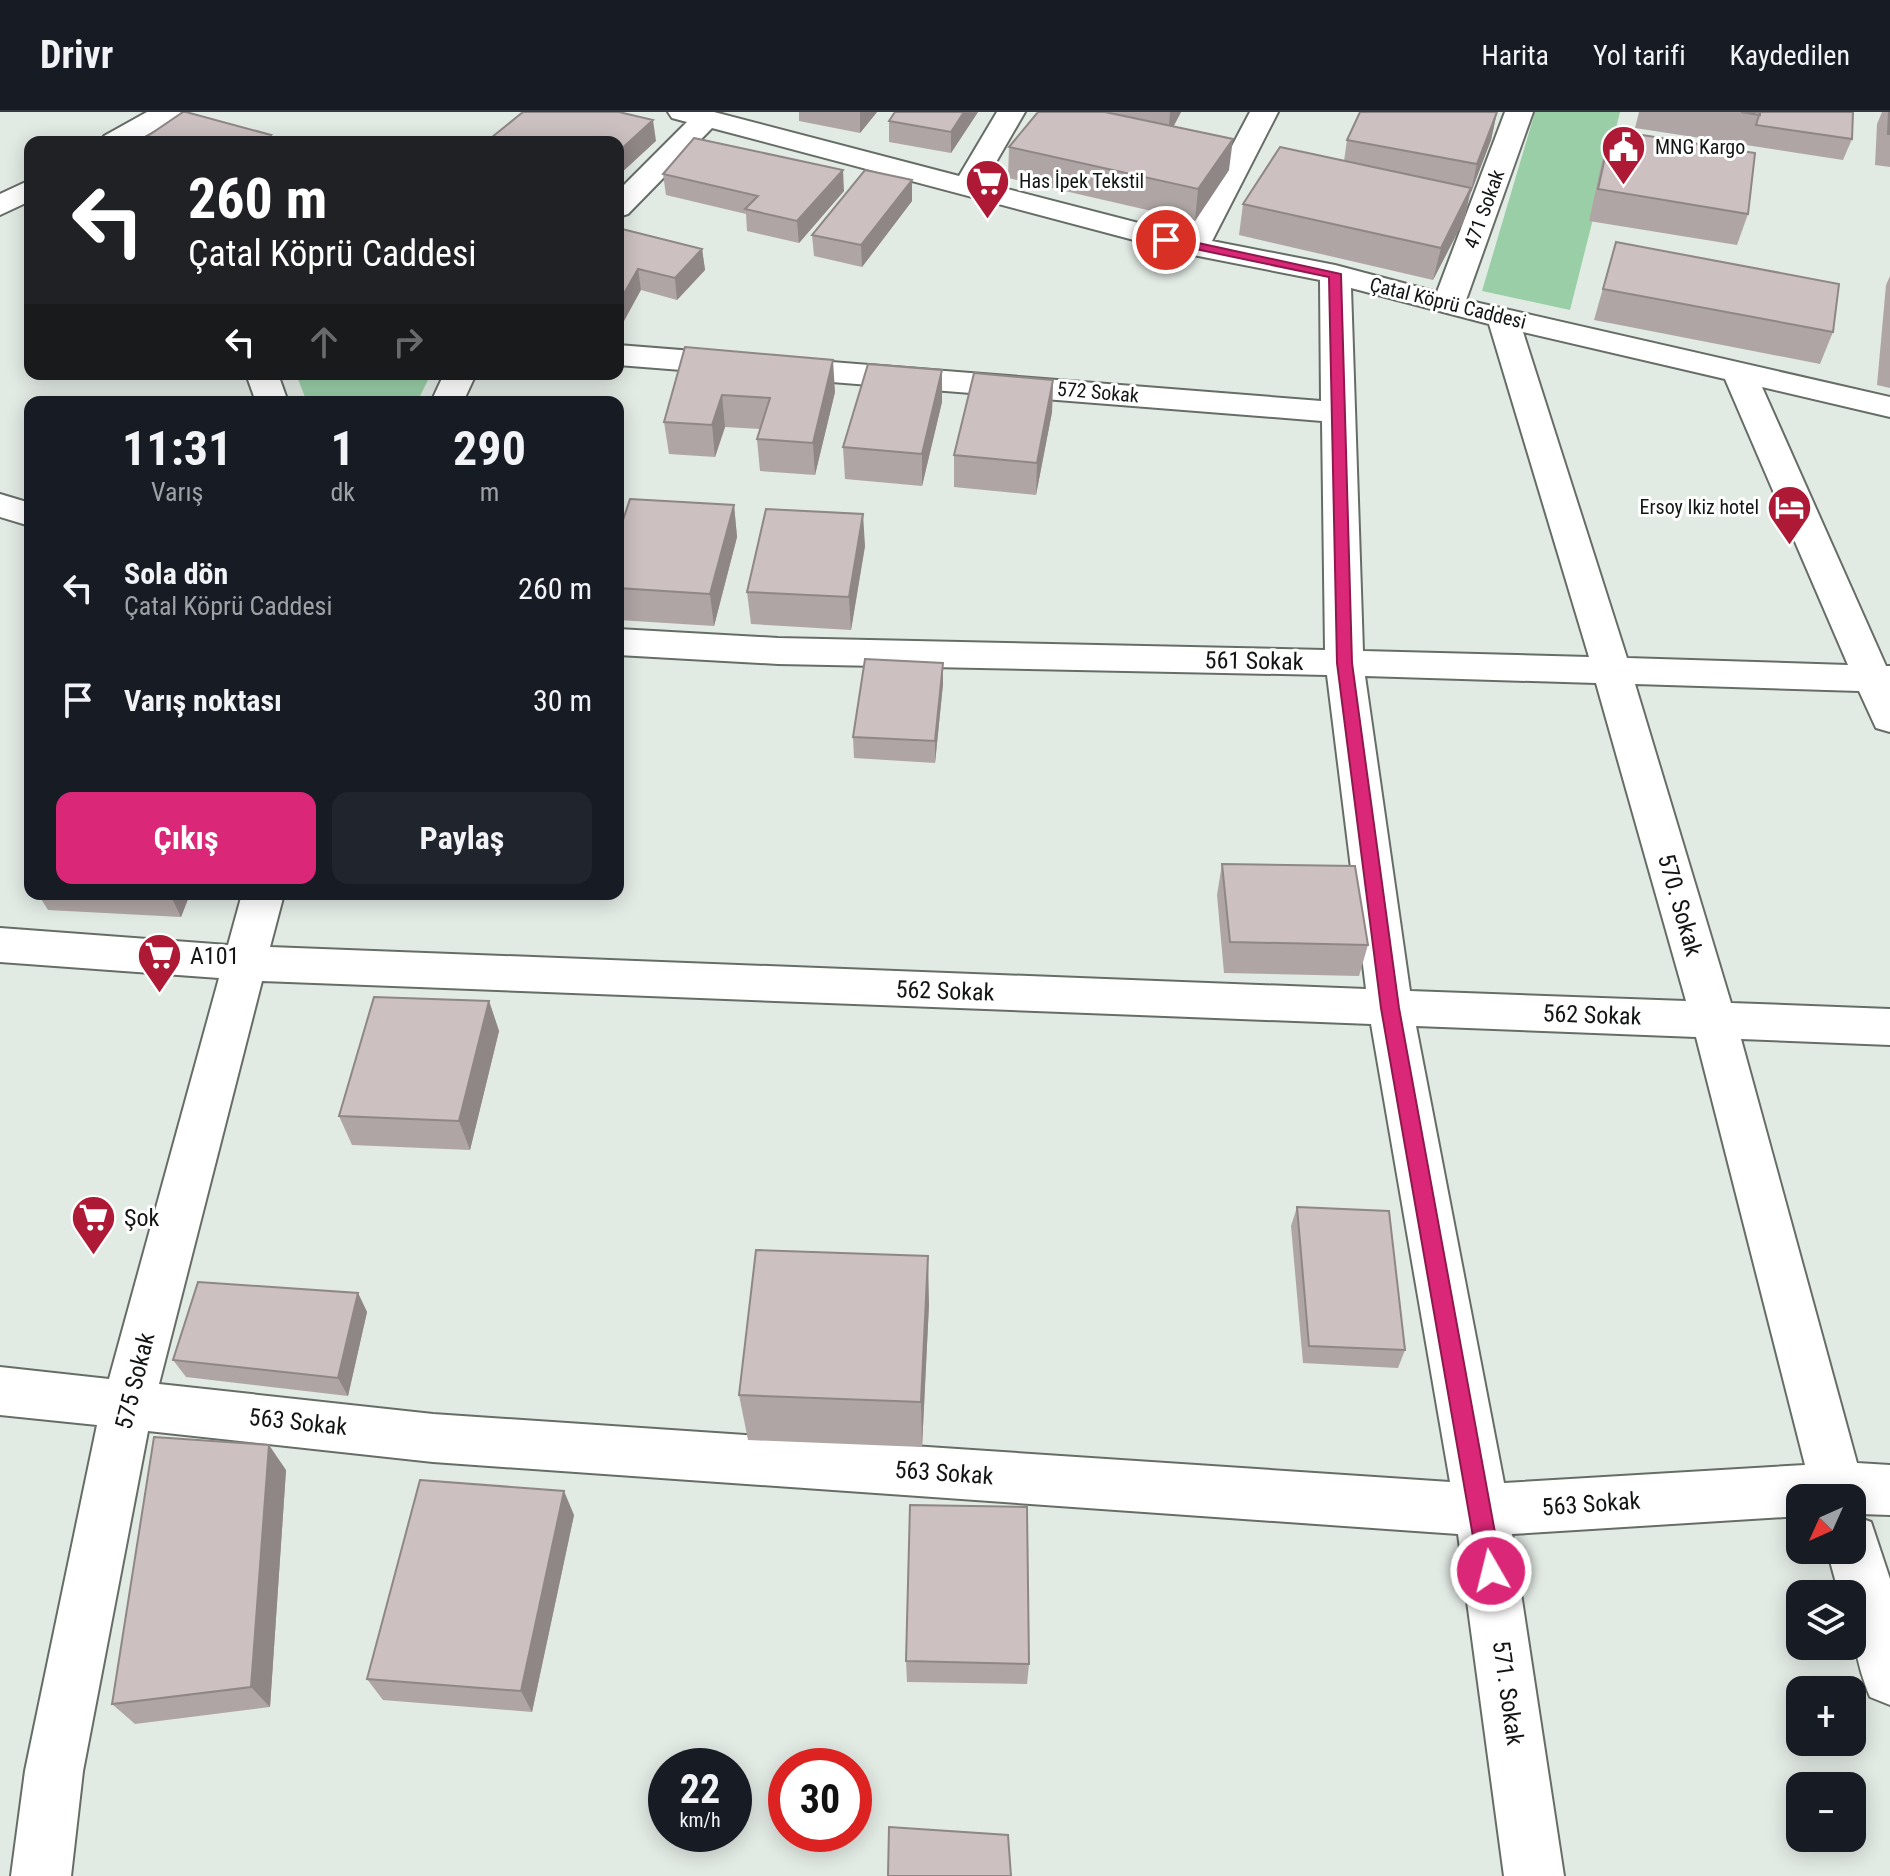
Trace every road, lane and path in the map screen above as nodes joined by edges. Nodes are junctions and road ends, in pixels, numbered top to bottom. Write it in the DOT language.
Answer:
graph roads {
  1 [pos="167,112"];
  2 [pos="1011,112"];
  3 [pos="1264,112"];
  4 [pos="1519,112"];
  5 [pos="690,114"];
  6 [pos="125,136"];
  7 [pos="968,185"];
  8 [pos="624,200"];
  9 [pos="1194,247"];
  10 [pos="1335,274"];
  11 [pos="1448,305"];
  12 [pos="1503,317"];
  13 [pos="624,355"];
  14 [pos="1739,373"];
  15 [pos="1890,407"];
  16 [pos="1340,412"];
  17 [pos="624,642"];
  18 [pos="1344,663"];
  19 [pos="1612,671"];
  20 [pos="1882,679"];
  21 [pos="1890,718"];
  22 [pos="261,900"];
  23 [pos="0,945"];
  24 [pos="243,963"];
  25 [pos="1390,1008"];
  26 [pos="1714,1020"];
  27 [pos="1890,1027"];
  28 [pos="0,1391"];
  29 [pos="128,1403"];
  30 [pos="1836,1484"];
  31 [pos="1890,1490"];
  32 [pos="1866,1491"];
  33 [pos="1786,1495"];
  34 [pos="1482,1510"];
  35 [pos="1858,1564"];
  36 [pos="1890,1677"];
  37 [pos="41,1876"];
  38 [pos="1534,1876"];
  1 -- 6 [label="street"];
  2 -- 7 [label="street"];
  3 -- 9 [label="street"];
  4 -- 11 [label="street, 471 Sokak"];
  5 -- 7 [label="street, Çatal Köprü Caddesi"];
  5 -- 8 [label="street"];
  7 -- 9 [label="street, Çatal Köprü Caddesi"];
  9 -- 10 [label="street, Çatal Köprü Caddesi"];
  10 -- 11 [label="street, Çatal Köprü Caddesi"];
  10 -- 16 [label="street, 571. Sokak"];
  11 -- 12 [label="street, Çatal Köprü Caddesi"];
  12 -- 14 [label="street, Çatal Köprü Caddesi"];
  12 -- 19 [label="street, 570. Sokak"];
  13 -- 16 [label="street, 572 Sokak"];
  14 -- 15 [label="street, Çatal Köprü Caddesi"];
  14 -- 20 [label="street"];
  16 -- 18 [label="street, 571. Sokak"];
  17 -- 18 [label="street, 561 Sokak"];
  18 -- 19 [label="street, 561 Sokak"];
  18 -- 25 [label="street, 571. Sokak"];
  19 -- 20 [label="street, 561 Sokak"];
  19 -- 26 [label="street, 570. Sokak"];
  20 -- 21 [label="street"];
  22 -- 24 [label="street, 575 Sokak"];
  23 -- 24 [label="street, 562 Sokak"];
  24 -- 25 [label="street, 562 Sokak"];
  24 -- 29 [label="street, 575 Sokak"];
  25 -- 26 [label="street, 562 Sokak"];
  25 -- 34 [label="street, 571. Sokak"];
  26 -- 27 [label="street, 562 Sokak"];
  26 -- 30 [label="street, 570. Sokak"];
  28 -- 29 [label="street, 563 Sokak"];
  29 -- 34 [label="street, 563 Sokak"];
  29 -- 37 [label="street, 575 Sokak"];
  31 -- 32 [label="street, 563 Sokak"];
  33 -- 34 [label="street, 563 Sokak"];
  34 -- 38 [label="street, 571. Sokak"];
  35 -- 36 [label="street"];
}
